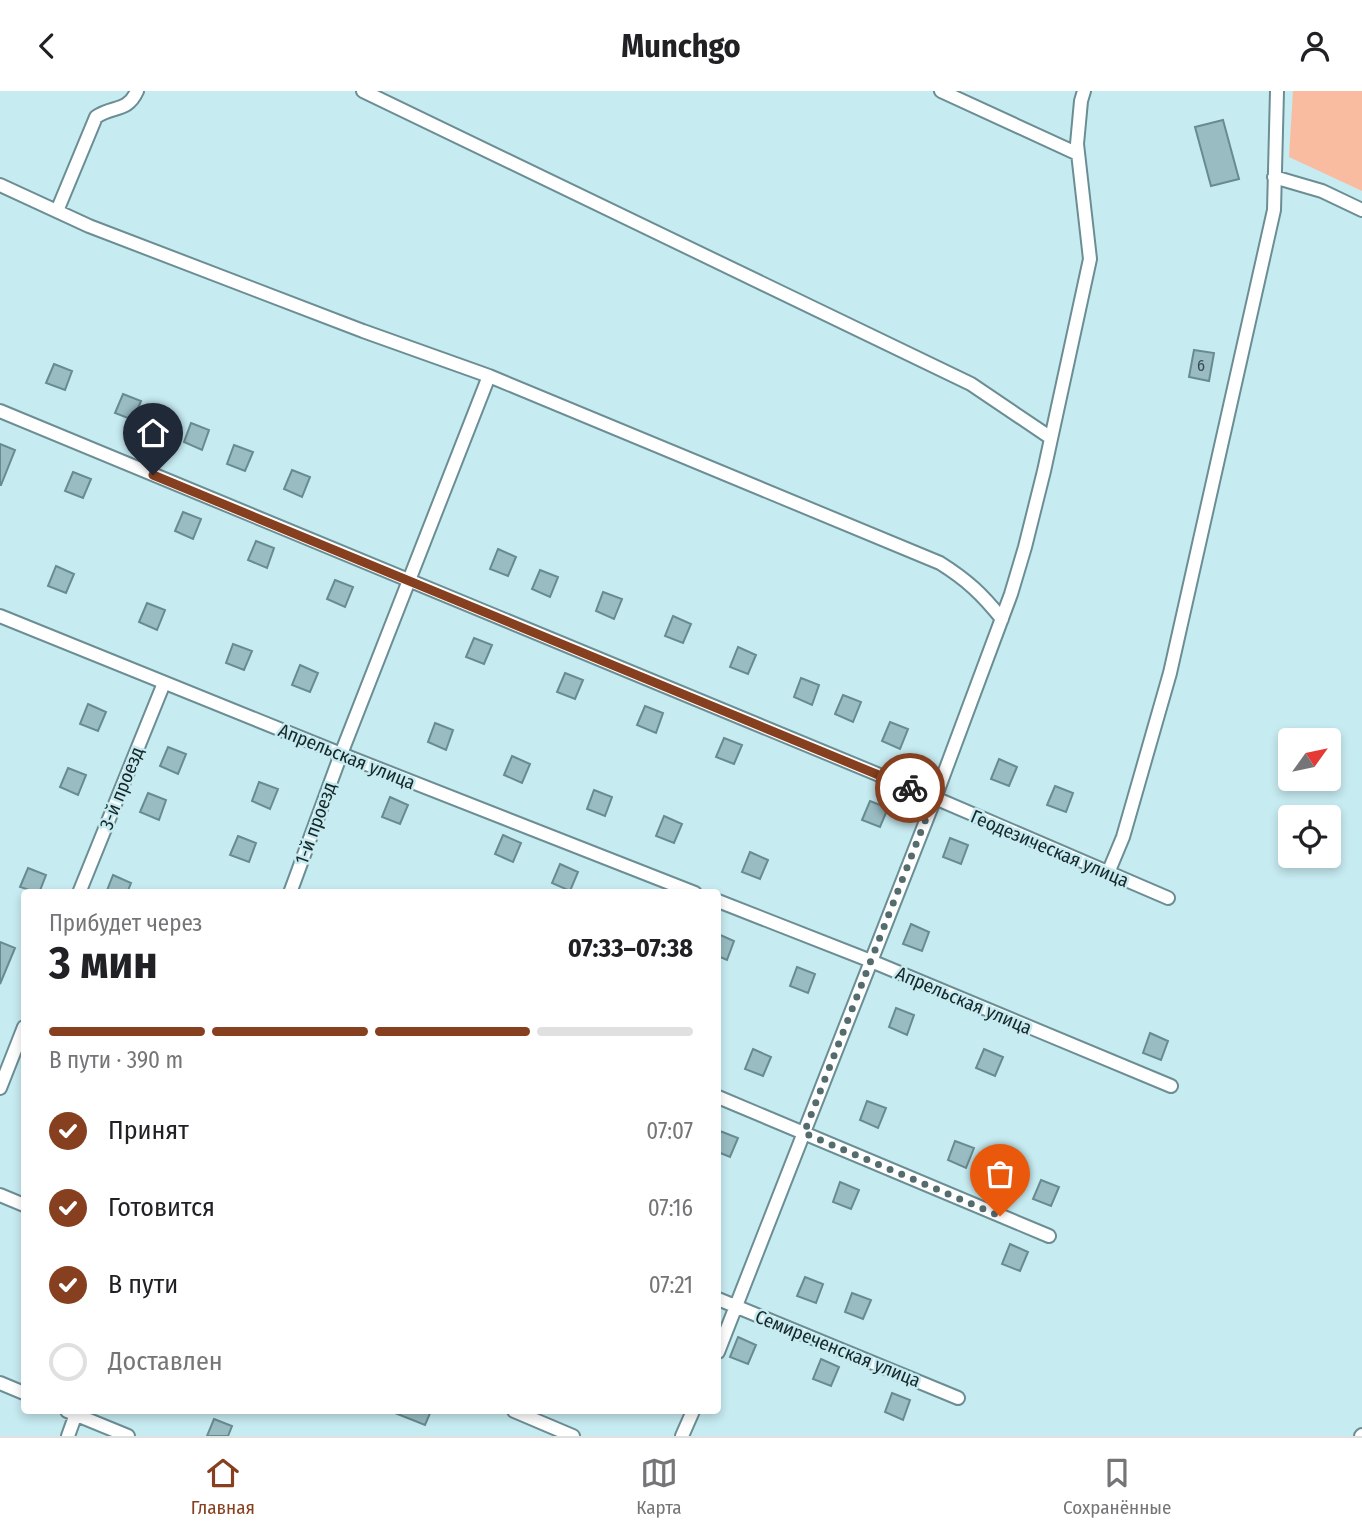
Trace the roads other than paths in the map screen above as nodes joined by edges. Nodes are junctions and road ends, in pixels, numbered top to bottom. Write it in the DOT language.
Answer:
graph roads {
  1 [pos="137,91"];
  2 [pos="363,91"];
  3 [pos="941,91"];
  4 [pos="1084,91"];
  5 [pos="1277,91"];
  6 [pos="1078,154"];
  7 [pos="1274,177"];
  8 [pos="0,185"];
  9 [pos="1362,210"];
  10 [pos="57,211"];
  11 [pos="489,376"];
  12 [pos="0,411"];
  13 [pos="1051,438"];
  14 [pos="408,581"];
  15 [pos="1002,619"];
  16 [pos="1,620"];
  17 [pos="164,683"];
  18 [pos="341,754"];
  19 [pos="934,798"];
  20 [pos="1108,873"];
  21 [pos="81,889"];
  22 [pos="291,889"];
  23 [pos="685,889"];
  24 [pos="1168,898"];
  25 [pos="721,902"];
  26 [pos="871,961"];
  27 [pos="21,1035"];
  28 [pos="1171,1086"];
  29 [pos="0,1088"];
  30 [pos="721,1098"];
  31 [pos="804,1133"];
  32 [pos="0,1195"];
  33 [pos="21,1204"];
  34 [pos="1049,1236"];
  35 [pos="721,1300"];
  36 [pos="736,1306"];
  37 [pos="721,1344"];
  38 [pos="0,1383"];
  39 [pos="21,1392"];
  40 [pos="958,1398"];
  41 [pos="73,1414"];
  42 [pos="78,1414"];
  43 [pos="521,1414"];
  44 [pos="692,1414"];
  45 [pos="68,1436"];
  46 [pos="128,1436"];
  47 [pos="573,1436"];
  48 [pos="682,1436"];
  1 -- 10 [label="street"];
  2 -- 13 [label="street"];
  3 -- 6 [label="street"];
  4 -- 6 [label="street"];
  5 -- 7 [label="street"];
  6 -- 13 [label="street"];
  7 -- 9 [label="street"];
  7 -- 20 [label="street"];
  8 -- 10 [label="street"];
  10 -- 11 [label="street"];
  11 -- 14 [label="street, 1-й проезд"];
  11 -- 15 [label="street"];
  12 -- 14 [label="street, Геодезическая улица"];
  13 -- 15 [label="street"];
  14 -- 18 [label="street, 1-й проезд"];
  14 -- 19 [label="street, Геодезическая улица"];
  15 -- 19 [label="street"];
  16 -- 17 [label="street, Апрельская улица"];
  17 -- 18 [label="street, Апрельская улица"];
  17 -- 21 [label="street, 3-й проезд"];
  18 -- 22 [label="street, 1-й проезд"];
  18 -- 23 [label="street, Апрельская улица"];
  19 -- 20 [label="street, Геодезическая улица"];
  19 -- 26 [label="street"];
  20 -- 24 [label="street, Геодезическая улица"];
  25 -- 26 [label="street, Апрельская улица"];
  26 -- 28 [label="street, Апрельская улица"];
  26 -- 31 [label="street"];
  27 -- 29 [label="street"];
  30 -- 31 [label="street"];
  31 -- 34 [label="street"];
  31 -- 36 [label="street"];
  32 -- 33 [label="street"];
  35 -- 36 [label="street, Семиреченская улица"];
  36 -- 37 [label="street"];
  36 -- 40 [label="street, Семиреченская улица"];
  38 -- 39 [label="street"];
  41 -- 45 [label="street"];
  42 -- 46 [label="street"];
  43 -- 47 [label="street"];
  44 -- 48 [label="street"];
}
